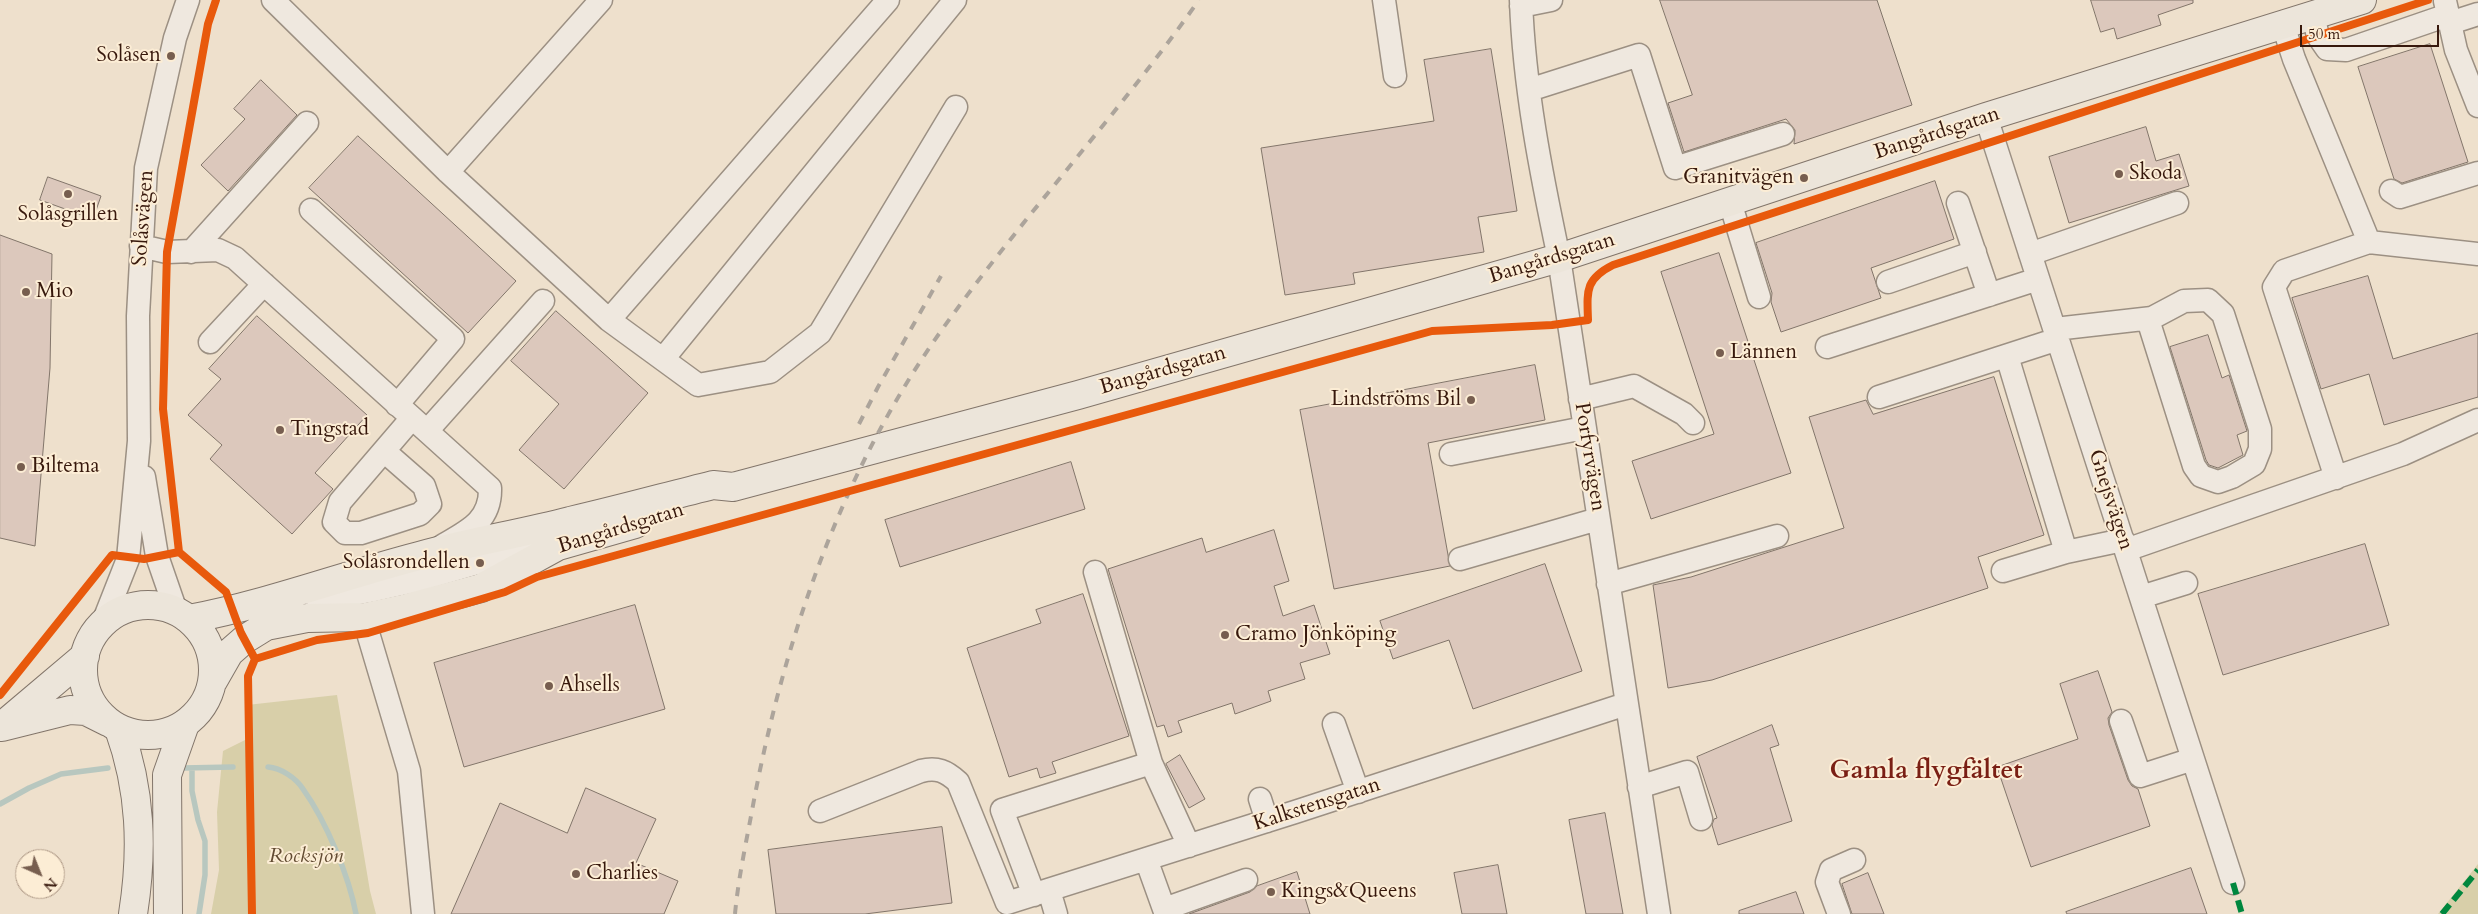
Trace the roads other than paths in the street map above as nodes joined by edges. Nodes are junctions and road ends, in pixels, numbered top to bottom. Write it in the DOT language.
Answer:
graph roads {
  1 [pos="188,0"];
  2 [pos="273,0"];
  3 [pos="601,0"];
  4 [pos="888,0"];
  5 [pos="955,0"];
  6 [pos="1384,0"];
  7 [pos="1551,0"];
  8 [pos="2362,0"];
  9 [pos="1521,3"];
  10 [pos="2319,10"];
  11 [pos="2448,13"];
  12 [pos="2478,14"];
  13 [pos="2283,25"];
  14 [pos="1395,76"];
  15 [pos="1529,90"];
  16 [pos="2478,106"];
  17 [pos="956,107"];
  18 [pos="1986,117"];
  19 [pos="307,123"];
  20 [pos="1783,134"];
  21 [pos="448,172"];
  22 [pos="2478,172"];
  23 [pos="2391,191"];
  24 [pos="1730,202"];
  25 [pos="1958,203"];
  26 [pos="2177,203"];
  27 [pos="311,210"];
  28 [pos="2370,242"];
  29 [pos="141,246"];
  30 [pos="191,252"];
  31 [pos="1974,252"];
  32 [pos="2030,254"];
  33 [pos="2478,254"];
  34 [pos="1559,258"];
  35 [pos="2038,279"];
  36 [pos="1888,282"];
  37 [pos="264,284"];
  38 [pos="1989,295"];
  39 [pos="1759,297"];
  40 [pos="543,302"];
  41 [pos="2152,318"];
  42 [pos="609,320"];
  43 [pos="2056,334"];
  44 [pos="210,342"];
  45 [pos="1827,347"];
  46 [pos="2007,356"];
  47 [pos="663,360"];
  48 [pos="1879,397"];
  49 [pos="1580,399"];
  50 [pos="412,418"];
  51 [pos="2478,420"];
  52 [pos="1693,423"];
  53 [pos="1584,428"];
  54 [pos="139,441"];
  55 [pos="384,451"];
  56 [pos="1451,454"];
  57 [pos="2336,478"];
  58 [pos="733,488"];
  59 [pos="1598,519"];
  60 [pos="1777,536"];
  61 [pos="2124,545"];
  62 [pos="431,552"];
  63 [pos="2066,552"];
  64 [pos="1460,559"];
  65 [pos="2003,571"];
  66 [pos="1095,572"];
  67 [pos="2186,582"];
  68 [pos="1608,584"];
  69 [pos="298,593"];
  70 [pos="2141,597"];
  71 [pos="360,605"];
  72 [pos="183,615"];
  73 [pos="102,625"];
  74 [pos="85,656"];
  75 [pos="213,681"];
  76 [pos="1626,704"];
  77 [pos="2121,721"];
  78 [pos="185,724"];
  79 [pos="1334,724"];
  80 [pos="114,726"];
  81 [pos="1,727"];
  82 [pos="2193,758"];
  83 [pos="1152,763"];
  84 [pos="1639,787"];
  85 [pos="1358,792"];
  86 [pos="1260,799"];
  87 [pos="820,811"];
  88 [pos="1701,819"];
  89 [pos="1267,821"];
  90 [pos="1189,846"];
  91 [pos="1146,860"];
  92 [pos="1854,860"];
  93 [pos="1246,880"];
  94 [pos="2233,883"];
  95 [pos="1041,893"];
  96 [pos="134,914"];
  97 [pos="168,914"];
  98 [pos="423,914"];
  99 [pos="1056,914"];
  100 [pos="1660,914"];
  101 [pos="1839,914"];
  1 -- 29 [label="street, Solåsvägen"];
  2 -- 21 [label="street"];
  3 -- 21 [label="street"];
  4 -- 42 [label="street"];
  5 -- 47 [label="street"];
  6 -- 14 [label="street"];
  7 -- 9 [label="street"];
  8 -- 10 [label="main road, Bangårdsgatan"];
  9 -- 15 [label="street, Porfyrvägen"];
  10 -- 11 [label="street"];
  10 -- 13 [label="main road, Bangårdsgatan"];
  11 -- 12 [label="street"];
  11 -- 16 [label="street"];
  13 -- 18 [label="main road, Bangårdsgatan"];
  13 -- 28 [label="street"];
  15 -- 20 [label="street"];
  15 -- 34 [label="street, Porfyrvägen"];
  17 -- 47 [label="street"];
  18 -- 24 [label="main road, Bangårdsgatan"];
  18 -- 32 [label="street, Gnejsvägen"];
  19 -- 30 [label="street"];
  21 -- 42 [label="street"];
  22 -- 23 [label="street"];
  24 -- 34 [label="main road, Bangårdsgatan"];
  24 -- 39 [label="street"];
  25 -- 31 [label="street"];
  26 -- 32 [label="street"];
  27 -- 50 [label="street"];
  28 -- 33 [label="street"];
  28 -- 57 [label="street"];
  29 -- 30 [label="street"];
  29 -- 54 [label="street, Solåsvägen"];
  30 -- 37 [label="street"];
  31 -- 36 [label="street"];
  31 -- 38 [label="street"];
  32 -- 35 [label="street, Gnejsvägen"];
  34 -- 49 [label="street, Porfyrvägen"];
  34 -- 58 [label="main road, Bangårdsgatan"];
  35 -- 38 [label="street"];
  35 -- 43 [label="street, Gnejsvägen"];
  37 -- 44 [label="street"];
  37 -- 50 [label="street"];
  38 -- 45 [label="street"];
  40 -- 50 [label="street"];
  41 -- 41 [label="street"];
  41 -- 43 [label="street"];
  42 -- 47 [label="street"];
  43 -- 46 [label="street"];
  43 -- 61 [label="street, Gnejsvägen"];
  46 -- 48 [label="street"];
  46 -- 63 [label="street"];
  49 -- 52 [label="street"];
  49 -- 53 [label="street, Porfyrvägen"];
  50 -- 55 [label="street"];
  50 -- 62 [label="street"];
  51 -- 57 [label="street"];
  53 -- 56 [label="street"];
  53 -- 59 [label="street, Porfyrvägen"];
  54 -- 72 [label="street, Solåsvägen"];
  54 -- 73 [label="street, Solåsvägen"];
  57 -- 61 [label="street"];
  58 -- 62 [label="main road, Bangårdsgatan"];
  58 -- 71 [label="main road, Bangårdsgatan"];
  59 -- 64 [label="street"];
  59 -- 68 [label="street, Porfyrvägen"];
  60 -- 68 [label="street"];
  61 -- 63 [label="street"];
  61 -- 70 [label="street, Gnejsvägen"];
  62 -- 69 [label="main road, Bangårdsgatan"];
  63 -- 65 [label="street"];
  66 -- 83 [label="street"];
  67 -- 70 [label="street"];
  68 -- 76 [label="street, Porfyrvägen"];
  69 -- 71 [label="street, Bangårdsgatan"];
  69 -- 72 [label="main road, Bangårdsgatan"];
  70 -- 82 [label="street, Gnejsvägen"];
  71 -- 75 [label="main road, Bangårdsgatan"];
  71 -- 98 [label="street"];
  72 -- 73 [label="main road"];
  72 -- 75 [label="main road"];
  73 -- 74 [label="main road"];
  74 -- 80 [label="main road"];
  74 -- 81 [label="main road"];
  75 -- 78 [label="main road"];
  76 -- 84 [label="street, Porfyrvägen"];
  76 -- 85 [label="street, Kalkstensgatan"];
  77 -- 82 [label="street"];
  78 -- 80 [label="main road"];
  78 -- 97 [label="main road"];
  79 -- 85 [label="street"];
  80 -- 81 [label="main road"];
  80 -- 96 [label="main road"];
  82 -- 94 [label="street, Gnejsvägen"];
  83 -- 90 [label="street"];
  83 -- 95 [label="street"];
  84 -- 88 [label="street"];
  84 -- 100 [label="street, Porfyrvägen"];
  85 -- 89 [label="street, Kalkstensgatan"];
  86 -- 89 [label="street"];
  87 -- 95 [label="street, Kalkstensgatan"];
  89 -- 90 [label="street, Kalkstensgatan"];
  90 -- 91 [label="street, Kalkstensgatan"];
  91 -- 93 [label="street"];
  91 -- 95 [label="street, Kalkstensgatan"];
  92 -- 101 [label="street"];
  95 -- 99 [label="street"];
}
